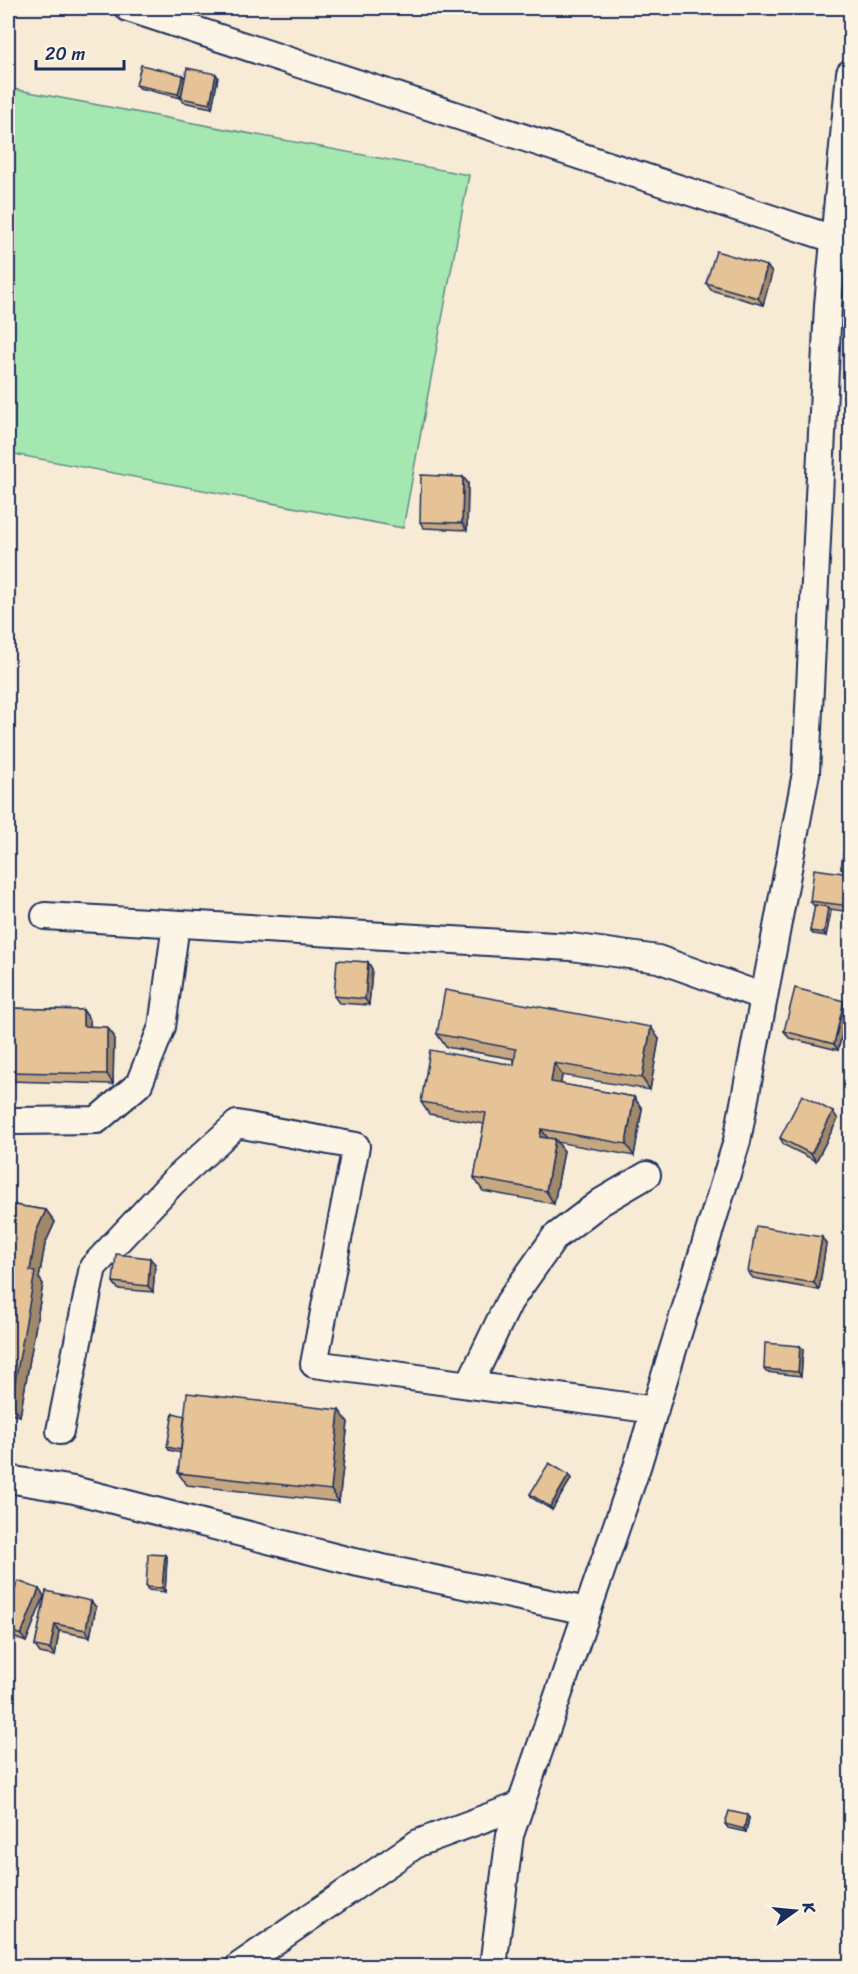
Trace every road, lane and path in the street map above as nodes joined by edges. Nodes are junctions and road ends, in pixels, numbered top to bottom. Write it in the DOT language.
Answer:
graph roads {
  1 [pos="128,8"];
  2 [pos="850,73"];
  3 [pos="843,243"];
  4 [pos="45,916"];
  5 [pos="176,924"];
  6 [pos="764,997"];
  7 [pos="14,1121"];
  8 [pos="647,1175"];
  9 [pos="469,1385"];
  10 [pos="655,1410"];
  11 [pos="60,1431"];
  12 [pos="8,1479"];
  13 [pos="587,1611"];
  14 [pos="520,1805"];
  15 [pos="239,1966"];
  16 [pos="493,1966"];
  1 -- 3 [label="street"];
  2 -- 3 [label="street"];
  3 -- 6 [label="street"];
  4 -- 5 [label="street"];
  5 -- 6 [label="street"];
  5 -- 7 [label="street"];
  6 -- 10 [label="street"];
  8 -- 9 [label="street"];
  9 -- 10 [label="street"];
  9 -- 11 [label="street"];
  10 -- 13 [label="street"];
  12 -- 13 [label="street"];
  13 -- 14 [label="street"];
  14 -- 15 [label="street"];
  14 -- 16 [label="street"];
}
